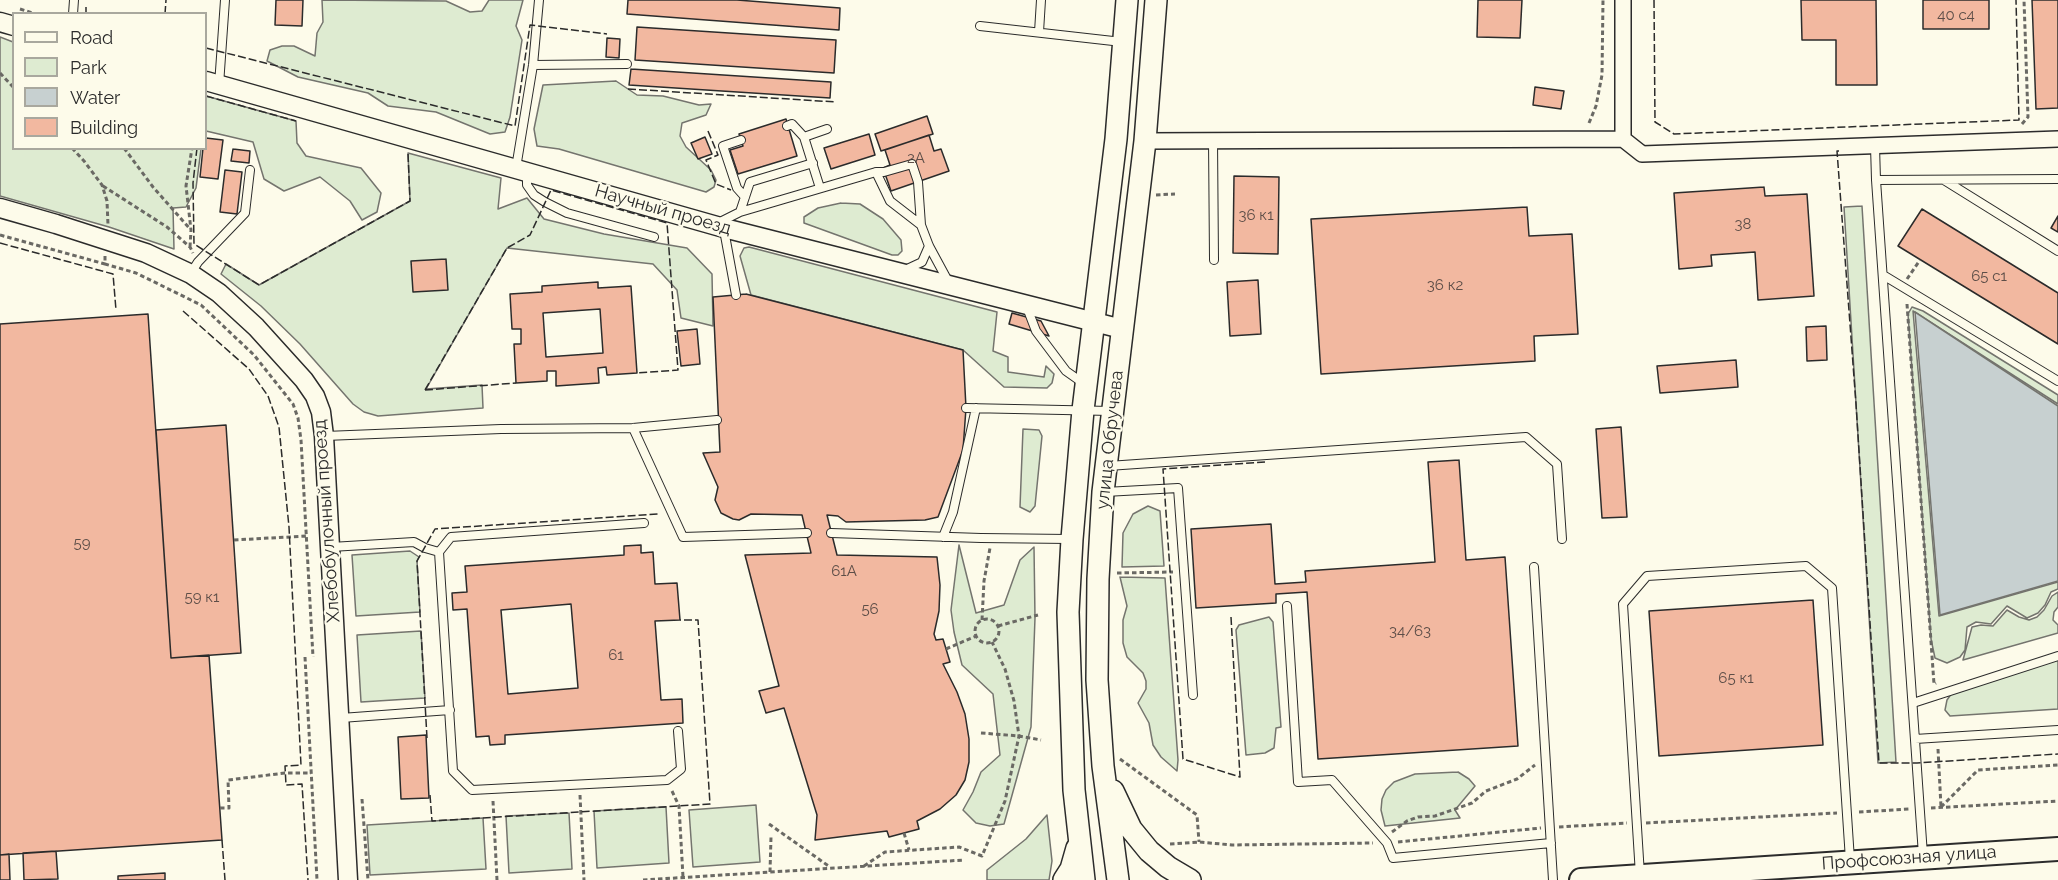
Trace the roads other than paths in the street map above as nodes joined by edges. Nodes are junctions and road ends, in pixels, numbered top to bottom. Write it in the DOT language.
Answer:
graph roads {
  1 [pos="225,0"];
  2 [pos="539,0"];
  3 [pos="1041,0"];
  4 [pos="1127,0"];
  5 [pos="1156,0"];
  6 [pos="1623,0"];
  7 [pos="980,26"];
  8 [pos="1039,32"];
  9 [pos="1124,42"];
  10 [pos="627,64"];
  11 [pos="532,65"];
  12 [pos="212,83"];
  13 [pos="788,126"];
  14 [pos="827,129"];
  15 [pos="804,137"];
  16 [pos="1623,139"];
  17 [pos="2058,139"];
  18 [pos="1213,140"];
  19 [pos="741,141"];
  20 [pos="1145,141"];
  21 [pos="1875,146"];
  22 [pos="813,164"];
  23 [pos="250,170"];
  24 [pos="521,171"];
  25 [pos="876,172"];
  26 [pos="1942,179"];
  27 [pos="2058,179"];
  28 [pos="1876,180"];
  29 [pos="820,188"];
  30 [pos="745,197"];
  31 [pos="0,208"];
  32 [pos="740,212"];
  33 [pos="921,225"];
  34 [pos="719,227"];
  35 [pos="654,237"];
  36 [pos="929,246"];
  37 [pos="2058,251"];
  38 [pos="1214,260"];
  39 [pos="194,268"];
  40 [pos="897,271"];
  41 [pos="1883,275"];
  42 [pos="949,284"];
  43 [pos="736,295"];
  44 [pos="1025,304"];
  45 [pos="1094,323"];
  46 [pos="1122,329"];
  47 [pos="2058,381"];
  48 [pos="1086,386"];
  49 [pos="966,408"];
  50 [pos="976,408"];
  51 [pos="1083,410"];
  52 [pos="1113,412"];
  53 [pos="717,420"];
  54 [pos="633,428"];
  55 [pos="324,436"];
  56 [pos="1106,466"];
  57 [pos="1103,492"];
  58 [pos="644,524"];
  59 [pos="807,532"];
  60 [pos="831,533"];
  61 [pos="944,537"];
  62 [pos="1072,539"];
  63 [pos="1562,539"];
  64 [pos="330,547"];
  65 [pos="439,552"];
  66 [pos="1534,567"];
  67 [pos="1287,606"];
  68 [pos="2058,656"];
  69 [pos="1193,695"];
  70 [pos="1913,703"];
  71 [pos="450,710"];
  72 [pos="340,718"];
  73 [pos="2058,730"];
  74 [pos="678,731"];
  75 [pos="1915,739"];
  76 [pos="1108,760"];
  77 [pos="1079,839"];
  78 [pos="1551,843"];
  79 [pos="2058,849"];
  80 [pos="1923,857"];
  81 [pos="1850,862"];
  82 [pos="1640,876"];
  83 [pos="348,880"];
  84 [pos="1064,880"];
  85 [pos="1084,880"];
  86 [pos="1118,880"];
  87 [pos="1190,880"];
  88 [pos="1553,880"];
  89 [pos="1581,880"];
  1 -- 12 [label="lane"];
  2 -- 11 [label="lane"];
  3 -- 8 [label="lane"];
  4 -- 9 [label="main road, улица Обручева"];
  5 -- 20 [label="main road, улица Обручева"];
  6 -- 16 [label="street"];
  7 -- 8 [label="lane"];
  8 -- 9 [label="lane"];
  9 -- 45 [label="main road, улица Обручева"];
  10 -- 11 [label="lane"];
  11 -- 24 [label="lane"];
  12 -- 24 [label="street, Научный проезд"];
  13 -- 15 [label="lane"];
  14 -- 15 [label="lane"];
  15 -- 22 [label="lane"];
  16 -- 18 [label="street"];
  16 -- 21 [label="street"];
  17 -- 21 [label="street"];
  18 -- 20 [label="street"];
  18 -- 38 [label="lane"];
  19 -- 30 [label="lane"];
  20 -- 46 [label="main road, улица Обручева"];
  21 -- 28 [label="lane"];
  22 -- 29 [label="lane"];
  22 -- 30 [label="lane"];
  23 -- 39 [label="lane"];
  24 -- 34 [label="street, Научный проезд"];
  24 -- 35 [label="lane"];
  25 -- 29 [label="lane"];
  25 -- 33 [label="lane"];
  25 -- 33 [label="lane"];
  26 -- 27 [label="lane"];
  26 -- 28 [label="lane"];
  26 -- 37 [label="lane"];
  28 -- 41 [label="lane"];
  29 -- 32 [label="lane"];
  30 -- 32 [label="lane"];
  31 -- 39 [label="street, Хлебобулочный проезд"];
  32 -- 34 [label="lane"];
  33 -- 36 [label="lane"];
  34 -- 40 [label="street, Научный проезд"];
  34 -- 43 [label="lane"];
  36 -- 40 [label="lane"];
  36 -- 42 [label="lane"];
  39 -- 55 [label="street, Хлебобулочный проезд"];
  40 -- 42 [label="street, Научный проезд"];
  41 -- 47 [label="lane"];
  41 -- 70 [label="lane"];
  42 -- 44 [label="street, Научный проезд"];
  44 -- 45 [label="street, Научный проезд"];
  44 -- 48 [label="lane"];
  45 -- 46 [label="street, Научный проезд"];
  45 -- 48 [label="main road, улица Обручева"];
  46 -- 52 [label="main road, улица Обручева"];
  48 -- 51 [label="main road, улица Обручева"];
  49 -- 50 [label="lane"];
  50 -- 51 [label="lane"];
  50 -- 61 [label="lane"];
  51 -- 52 [label="lane"];
  51 -- 62 [label="main road, улица Обручева"];
  52 -- 56 [label="main road, улица Обручева"];
  53 -- 54 [label="lane"];
  54 -- 55 [label="lane"];
  54 -- 59 [label="lane"];
  55 -- 64 [label="street, Хлебобулочный проезд"];
  56 -- 57 [label="main road, улица Обручева"];
  56 -- 63 [label="lane"];
  57 -- 69 [label="lane"];
  57 -- 76 [label="main road, улица Обручева"];
  58 -- 65 [label="lane"];
  60 -- 61 [label="lane"];
  61 -- 62 [label="lane"];
  62 -- 77 [label="main road, улица Обручева"];
  64 -- 65 [label="lane"];
  64 -- 72 [label="street, Хлебобулочный проезд"];
  65 -- 71 [label="lane"];
  66 -- 78 [label="lane"];
  67 -- 78 [label="lane"];
  68 -- 70 [label="lane"];
  70 -- 75 [label="lane"];
  71 -- 72 [label="lane"];
  71 -- 74 [label="lane"];
  72 -- 83 [label="street, Хлебобулочный проезд"];
  73 -- 75 [label="lane"];
  75 -- 80 [label="lane"];
  76 -- 86 [label="main road, улица Обручева"];
  76 -- 87 [label="main road"];
  77 -- 84 [label="main road"];
  77 -- 85 [label="main road, улица Обручева"];
  78 -- 88 [label="lane"];
  79 -- 80 [label="main road, Профсоюзная улица"];
  80 -- 81 [label="main road, Профсоюзная улица"];
  81 -- 82 [label="main road, Профсоюзная улица"];
  81 -- 82 [label="lane"];
  82 -- 89 [label="main road, Профсоюзная улица"];
}
